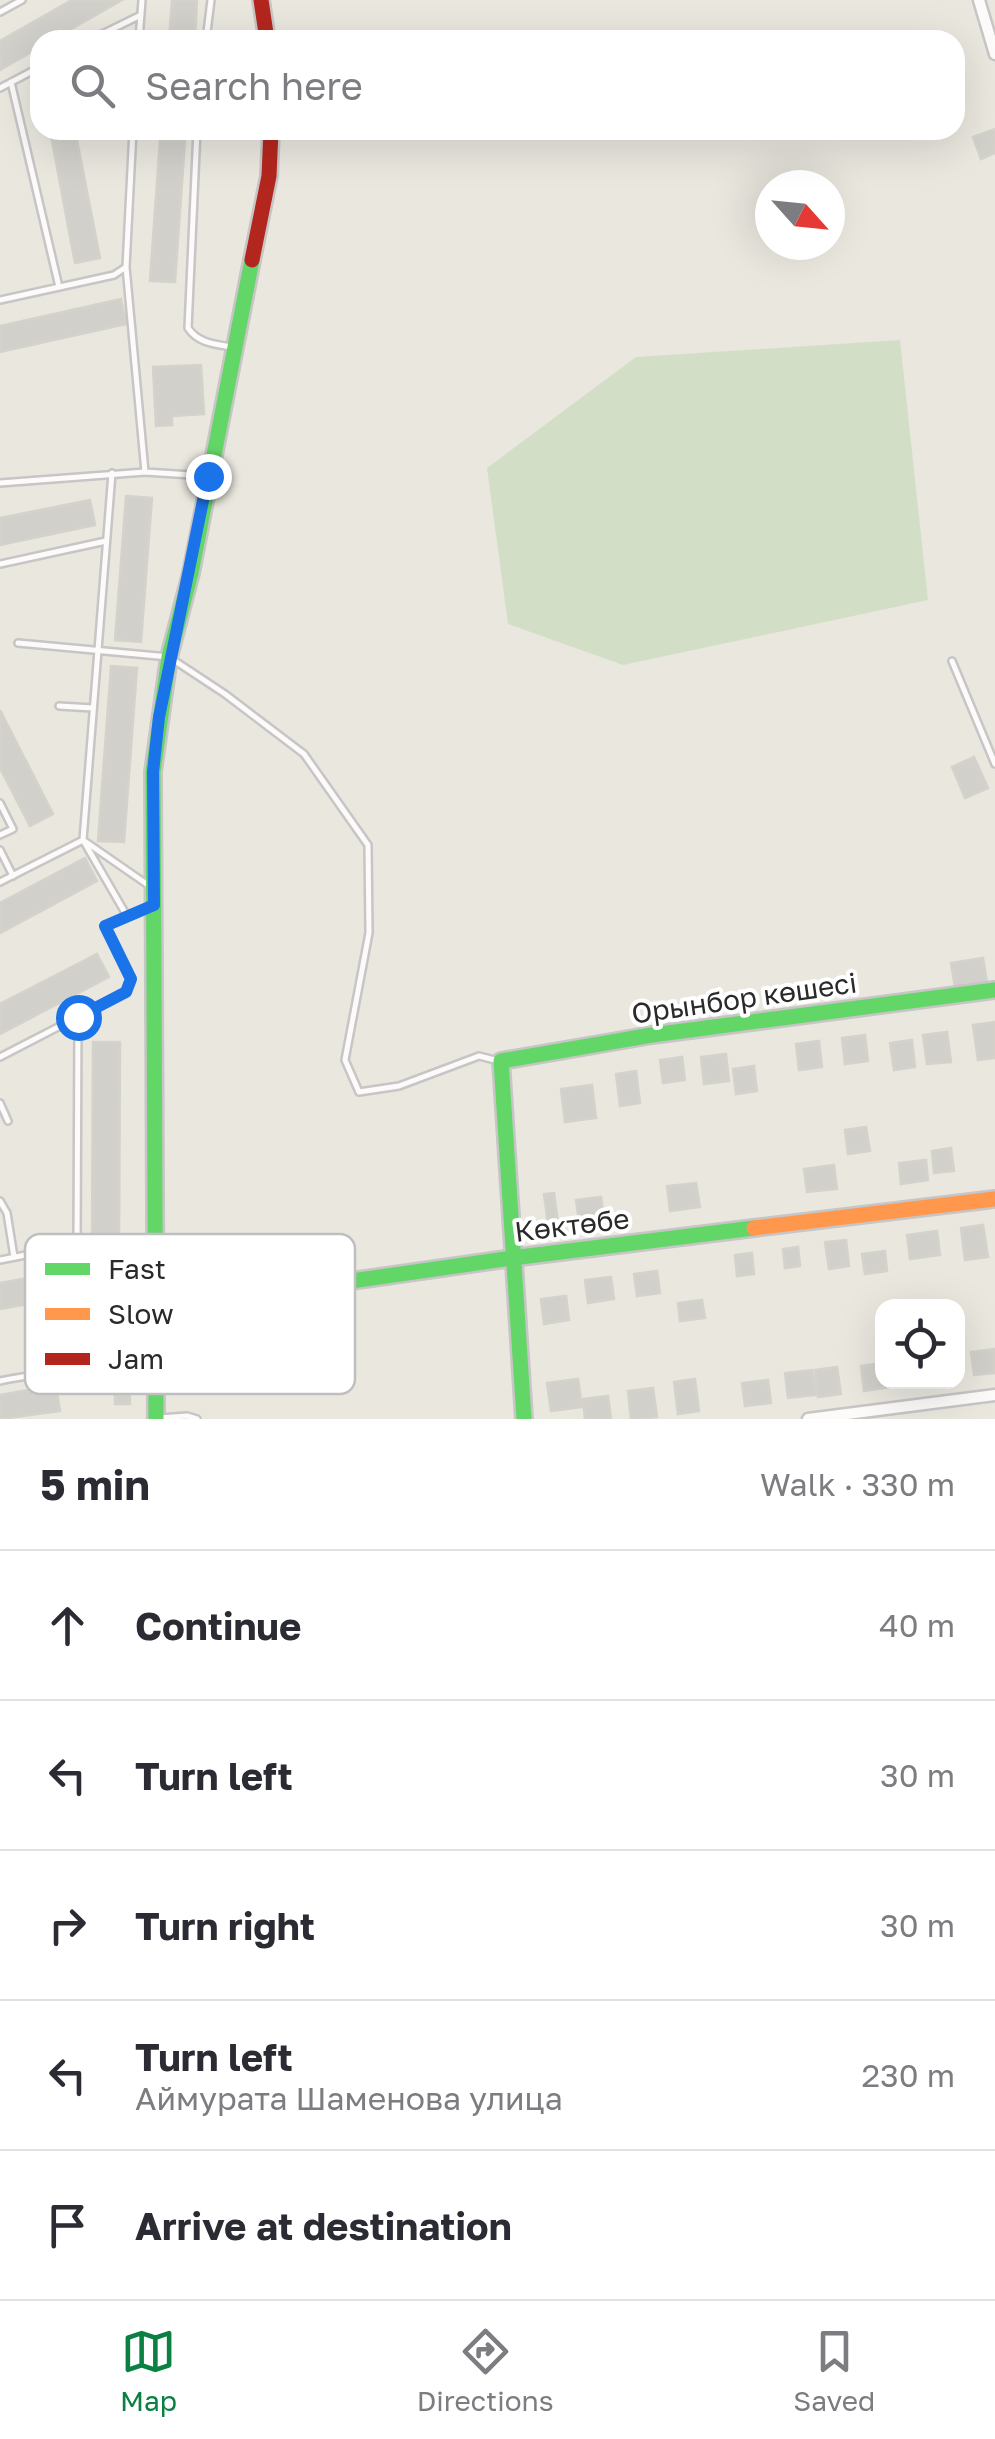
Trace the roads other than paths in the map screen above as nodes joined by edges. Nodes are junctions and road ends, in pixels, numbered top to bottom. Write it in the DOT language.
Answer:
graph roads {
  1 [pos="22,0"];
  2 [pos="142,0"];
  3 [pos="211,0"];
  4 [pos="262,0"];
  5 [pos="979,0"];
  6 [pos="0,12"];
  7 [pos="141,15"];
  8 [pos="110,30"];
  9 [pos="140,30"];
  10 [pos="207,30"];
  11 [pos="266,30"];
  12 [pos="995,54"];
  13 [pos="30,71"];
  14 [pos="10,82"];
  15 [pos="0,88"];
  16 [pos="132,140"];
  17 [pos="197,140"];
  18 [pos="270,140"];
  19 [pos="126,267"];
  20 [pos="59,287"];
  21 [pos="0,300"];
  22 [pos="234,348"];
  23 [pos="146,472"];
  24 [pos="112,473"];
  25 [pos="208,476"];
  26 [pos="0,483"];
  27 [pos="106,541"];
  28 [pos="0,564"];
  29 [pos="18,643"];
  30 [pos="98,650"];
  31 [pos="169,657"];
  32 [pos="952,661"];
  33 [pos="59,706"];
  34 [pos="93,708"];
  35 [pos="995,764"];
  36 [pos="0,803"];
  37 [pos="0,836"];
  38 [pos="82,840"];
  39 [pos="0,850"];
  40 [pos="13,876"];
  41 [pos="0,882"];
  42 [pos="154,897"];
  43 [pos="128,916"];
  44 [pos="995,990"];
  45 [pos="78,1017"];
  46 [pos="0,1057"];
  47 [pos="502,1062"];
  48 [pos="0,1103"];
  49 [pos="8,1122"];
  50 [pos="995,1199"];
  51 [pos="0,1201"];
  52 [pos="77,1234"];
  53 [pos="156,1234"];
  54 [pos="25,1255"];
  55 [pos="14,1257"];
  56 [pos="512,1258"];
  57 [pos="0,1260"];
  58 [pos="355,1280"];
  59 [pos="25,1376"];
  60 [pos="0,1381"];
  61 [pos="995,1395"];
  62 [pos="156,1418"];
  63 [pos="198,1419"];
  64 [pos="524,1419"];
  65 [pos="808,1419"];
  1 -- 6 [label="lane"];
  2 -- 7 [label="lane"];
  3 -- 10 [label="lane"];
  4 -- 11 [label="street"];
  5 -- 12 [label="street"];
  7 -- 8 [label="lane"];
  7 -- 9 [label="lane"];
  13 -- 14 [label="lane"];
  14 -- 15 [label="lane"];
  14 -- 20 [label="lane"];
  16 -- 19 [label="lane"];
  17 -- 22 [label="lane"];
  18 -- 22 [label="street"];
  19 -- 20 [label="lane"];
  19 -- 23 [label="lane"];
  20 -- 21 [label="lane"];
  22 -- 25 [label="street"];
  23 -- 24 [label="lane"];
  23 -- 25 [label="lane"];
  24 -- 26 [label="lane"];
  24 -- 27 [label="lane"];
  25 -- 31 [label="street"];
  27 -- 28 [label="lane"];
  27 -- 30 [label="lane"];
  29 -- 30 [label="lane"];
  30 -- 31 [label="lane"];
  30 -- 34 [label="lane"];
  31 -- 42 [label="street"];
  31 -- 47 [label="lane"];
  32 -- 35 [label="lane"];
  33 -- 34 [label="lane"];
  34 -- 38 [label="lane"];
  36 -- 37 [label="lane"];
  38 -- 40 [label="lane"];
  38 -- 42 [label="lane"];
  38 -- 43 [label="lane"];
  39 -- 40 [label="lane"];
  40 -- 41 [label="lane"];
  42 -- 43 [label="lane"];
  42 -- 53 [label="street"];
  43 -- 45 [label="lane"];
  44 -- 47 [label="street, Орынбор көшесі"];
  45 -- 46 [label="lane"];
  45 -- 52 [label="lane"];
  47 -- 56 [label="street"];
  48 -- 49 [label="lane"];
  50 -- 56 [label="street, Көктөбе"];
  51 -- 55 [label="lane"];
  54 -- 55 [label="lane"];
  55 -- 57 [label="lane"];
  56 -- 58 [label="street, Көктөбе"];
  56 -- 64 [label="street"];
  59 -- 60 [label="lane"];
  61 -- 65 [label="street"];
  62 -- 63 [label="lane"];
}
